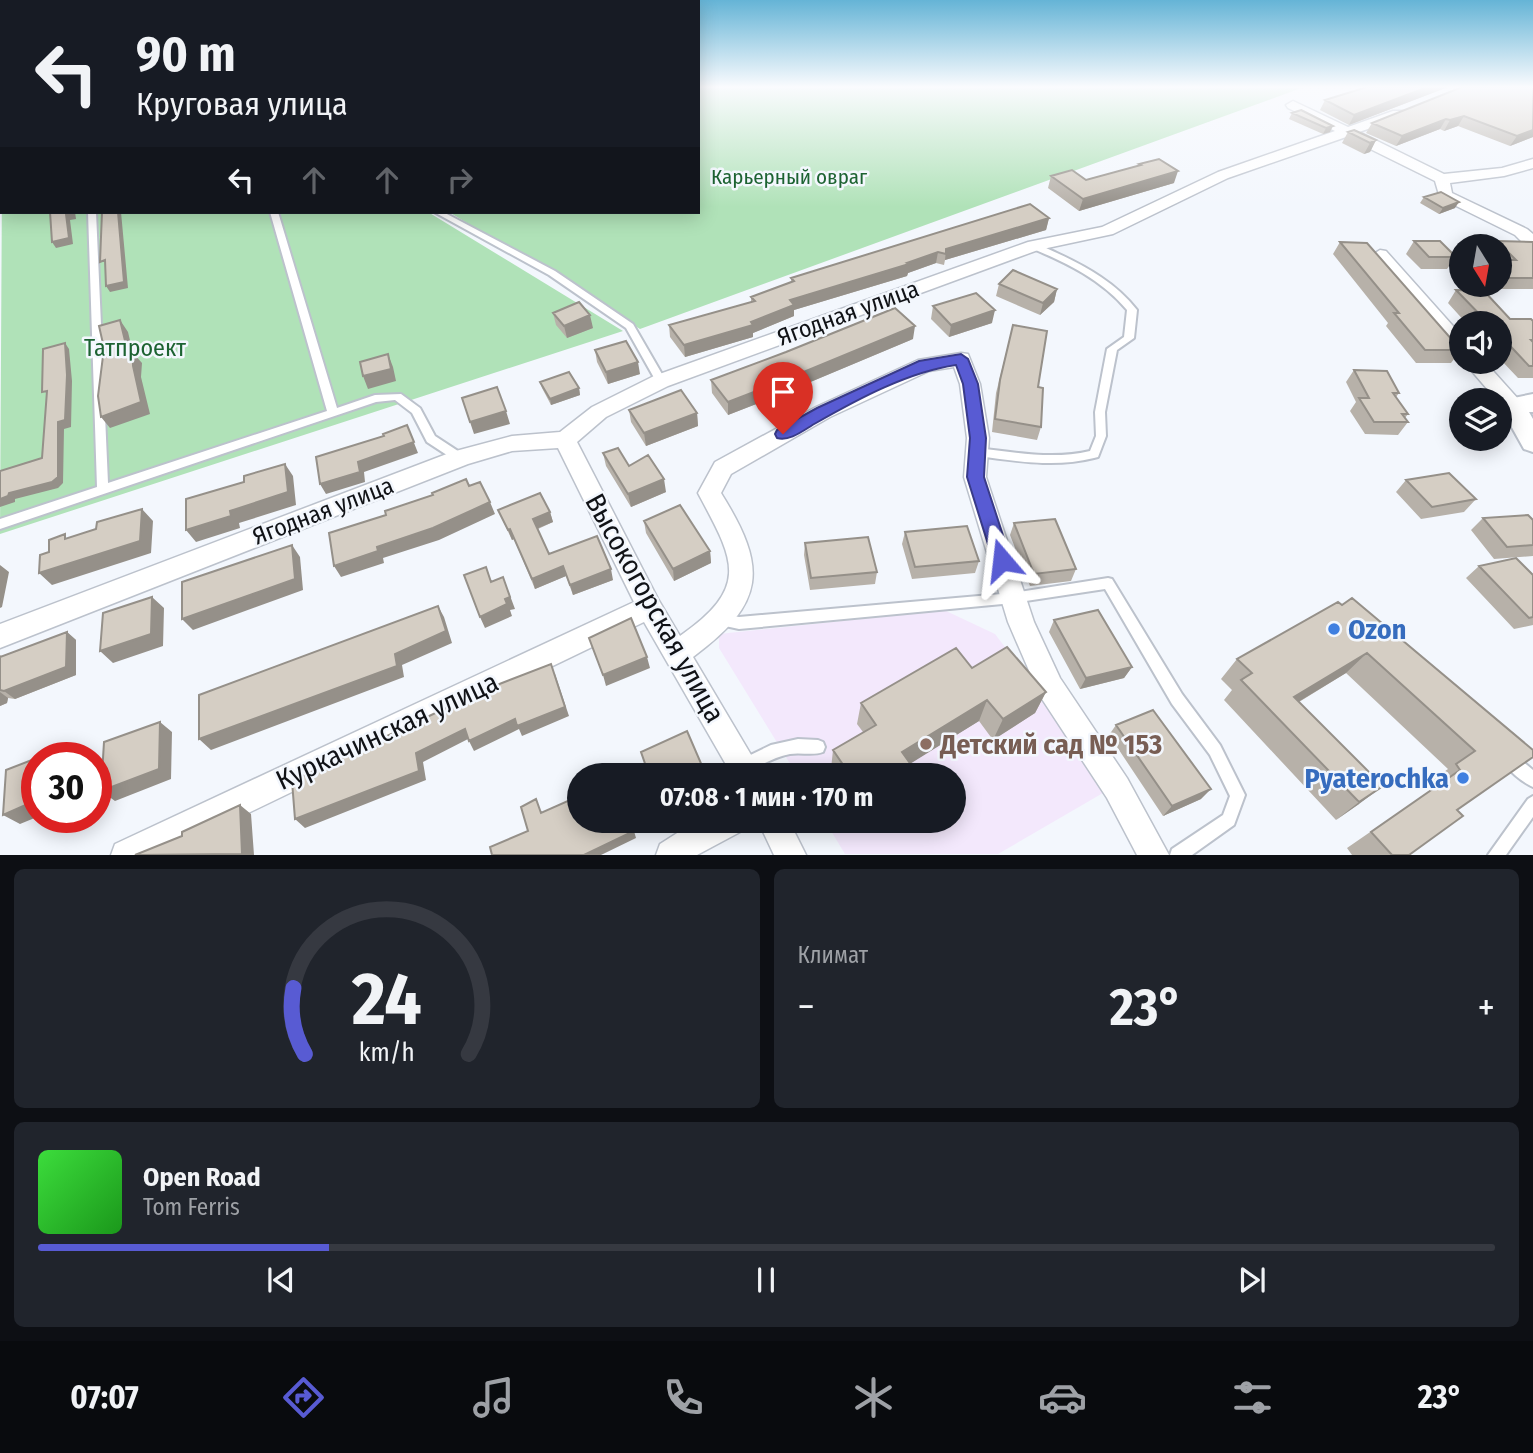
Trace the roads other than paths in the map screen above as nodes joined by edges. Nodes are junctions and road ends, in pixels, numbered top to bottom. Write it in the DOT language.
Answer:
graph roads {
  1 [pos="1336,127"];
  2 [pos="1364,127"];
  3 [pos="1348,133"];
  4 [pos="1533,163"];
  5 [pos="1442,179"];
  6 [pos="92,214"];
  7 [pos="275,214"];
  8 [pos="442,214"];
  9 [pos="1527,237"];
  10 [pos="1034,246"];
  11 [pos="1380,256"];
  12 [pos="1449,334"];
  13 [pos="1489,374"];
  14 [pos="661,381"];
  15 [pos="1523,404"];
  16 [pos="332,411"];
  17 [pos="565,440"];
  18 [pos="1533,442"];
  19 [pos="977,452"];
  20 [pos="460,458"];
  21 [pos="103,488"];
  22 [pos="0,524"];
  23 [pos="1013,598"];
  24 [pos="649,607"];
  25 [pos="720,620"];
  26 [pos="0,636"];
  27 [pos="677,654"];
  28 [pos="818,747"];
  29 [pos="1502,753"];
  30 [pos="742,763"];
  31 [pos="756,763"];
  32 [pos="1533,780"];
  33 [pos="1533,804"];
  34 [pos="704,833"];
  35 [pos="779,833"];
  36 [pos="126,855"];
  37 [pos="671,855"];
  38 [pos="790,855"];
  39 [pos="1154,855"];
  40 [pos="1178,855"];
  41 [pos="1496,855"];
  1 -- 3 [label="street"];
  2 -- 3 [label="street, Ягодная улица"];
  3 -- 5 [label="street"];
  3 -- 10 [label="street, Ягодная улица"];
  4 -- 5 [label="street"];
  5 -- 9 [label="street"];
  6 -- 21 [label="lane"];
  7 -- 16 [label="lane"];
  8 -- 14 [label="lane"];
  10 -- 14 [label="street, Ягодная улица"];
  10 -- 19 [label="lane"];
  11 -- 12 [label="street"];
  13 -- 15 [label="street"];
  14 -- 17 [label="street, Ягодная улица"];
  15 -- 18 [label="street"];
  16 -- 20 [label="lane"];
  16 -- 21 [label="lane"];
  17 -- 20 [label="street, Ягодная улица"];
  17 -- 24 [label="street, Высокогорская улица"];
  19 -- 23 [label="street"];
  19 -- 25 [label="street"];
  20 -- 26 [label="street, Ягодная улица"];
  21 -- 22 [label="lane"];
  23 -- 25 [label="lane"];
  23 -- 39 [label="street"];
  23 -- 40 [label="lane"];
  24 -- 27 [label="street, Высокогорская улица"];
  24 -- 36 [label="street, Куркачинская улица"];
  25 -- 27 [label="street"];
  27 -- 30 [label="street, Высокогорская улица"];
  28 -- 31 [label="lane"];
  29 -- 32 [label="lane"];
  33 -- 41 [label="lane"];
  34 -- 37 [label="street"];
  35 -- 38 [label="street"];
}
